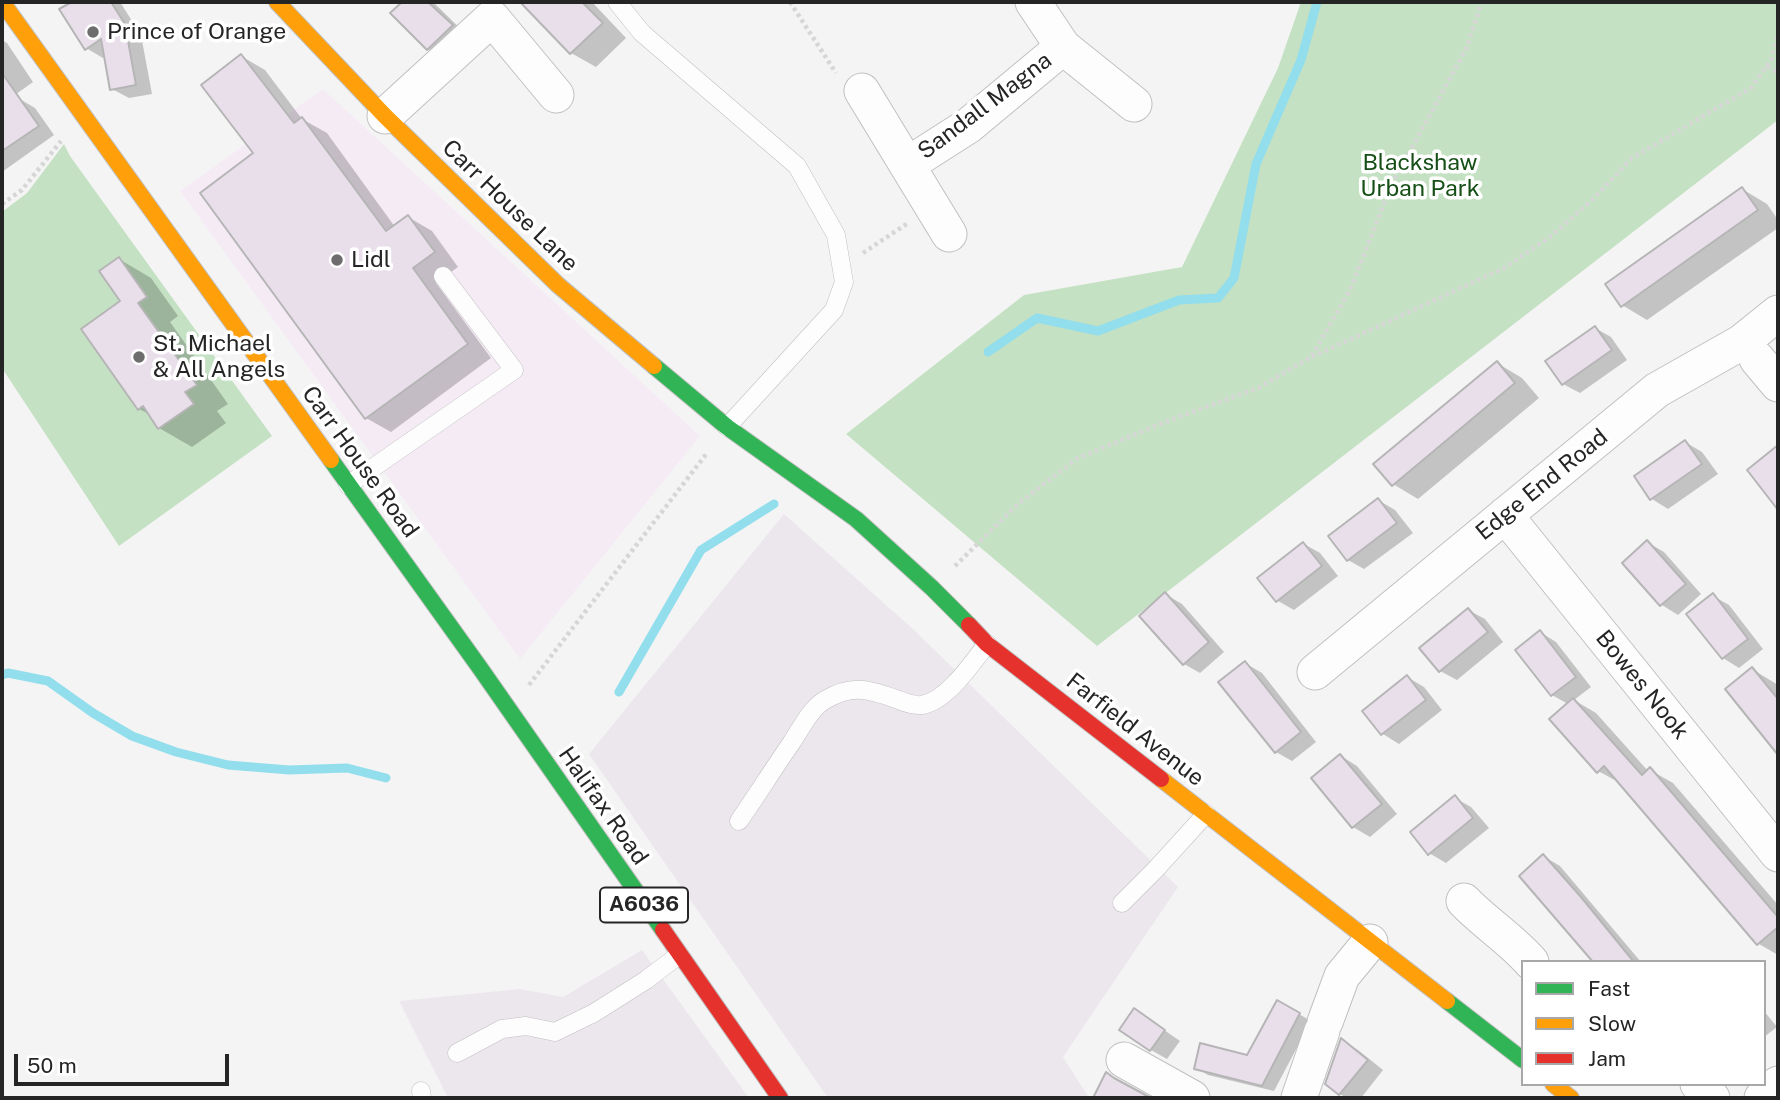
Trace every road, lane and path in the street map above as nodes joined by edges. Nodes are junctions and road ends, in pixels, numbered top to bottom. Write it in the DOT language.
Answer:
graph roads {
  1 [pos="277,2"];
  2 [pos="618,2"];
  3 [pos="790,2"];
  4 [pos="1033,2"];
  5 [pos="1482,2"];
  6 [pos="9,4"];
  7 [pos="1778,34"];
  8 [pos="1063,47"];
  9 [pos="1767,66"];
  10 [pos="1778,73"];
  11 [pos="862,91"];
  12 [pos="556,95"];
  13 [pos="1134,104"];
  14 [pos="385,116"];
  15 [pos="87,121"];
  16 [pos="906,165"];
  17 [pos="2,204"];
  18 [pos="941,220"];
  19 [pos="842,267"];
  20 [pos="443,276"];
  21 [pos="1778,313"];
  22 [pos="1311,358"];
  23 [pos="727,428"];
  24 [pos="348,485"];
  25 [pos="1505,515"];
  26 [pos="932,588"];
  27 [pos="987,644"];
  28 [pos="1315,672"];
  29 [pos="510,710"];
  30 [pos="1206,814"];
  31 [pos="739,821"];
  32 [pos="1778,854"];
  33 [pos="1464,901"];
  34 [pos="1122,903"];
  35 [pos="1370,942"];
  36 [pos="678,955"];
  37 [pos="1529,960"];
  38 [pos="457,1053"];
  39 [pos="1521,1058"];
  40 [pos="1124,1060"];
  41 [pos="1778,1084"];
  42 [pos="1556,1086"];
  43 [pos="1300,1097"];
  44 [pos="780,1098"];
  45 [pos="1192,1098"];
  46 [pos="1571,1098"];
  47 [pos="1762,1098"];
  1 -- 14 [label="main road, Carr House Lane"];
  2 -- 19 [label="lane"];
  3 -- 11 [label="path"];
  4 -- 8 [label="street"];
  5 -- 22 [label="path"];
  6 -- 15 [label="main road, Carr House Road / A6036"];
  7 -- 9 [label="path"];
  8 -- 13 [label="street"];
  8 -- 16 [label="street, Sandall Magna"];
  9 -- 10 [label="path"];
  9 -- 22 [label="path"];
  11 -- 16 [label="street, Sandall Magna"];
  12 -- 14 [label="street"];
  14 -- 23 [label="main road, Carr House Lane"];
  15 -- 17 [label="path"];
  15 -- 24 [label="main road, Carr House Road / A6036"];
  16 -- 18 [label="street, Sandall Magna"];
  18 -- 19 [label="path"];
  19 -- 23 [label="lane"];
  20 -- 24 [label="lane"];
  21 -- 25 [label="street, Edge End Road"];
  22 -- 26 [label="path"];
  23 -- 26 [label="main road, Farfield Avenue"];
  23 -- 29 [label="path"];
  24 -- 29 [label="main road, Carr House Road / A6036"];
  25 -- 28 [label="street, Edge End Road"];
  25 -- 32 [label="street, Bowes Nook"];
  26 -- 27 [label="main road, Farfield Avenue"];
  27 -- 30 [label="main road, Farfield Avenue"];
  27 -- 31 [label="lane"];
  29 -- 36 [label="main road, Halifax Road / A6036"];
  30 -- 34 [label="lane"];
  30 -- 35 [label="main road, Farfield Avenue"];
  33 -- 37 [label="street"];
  35 -- 39 [label="main road, Farfield Avenue"];
  35 -- 43 [label="street"];
  36 -- 38 [label="lane"];
  36 -- 44 [label="main road, Halifax Road / A6036"];
  40 -- 45 [label="street"];
  41 -- 47 [label="street"];
  42 -- 46 [label="main road"];
}
